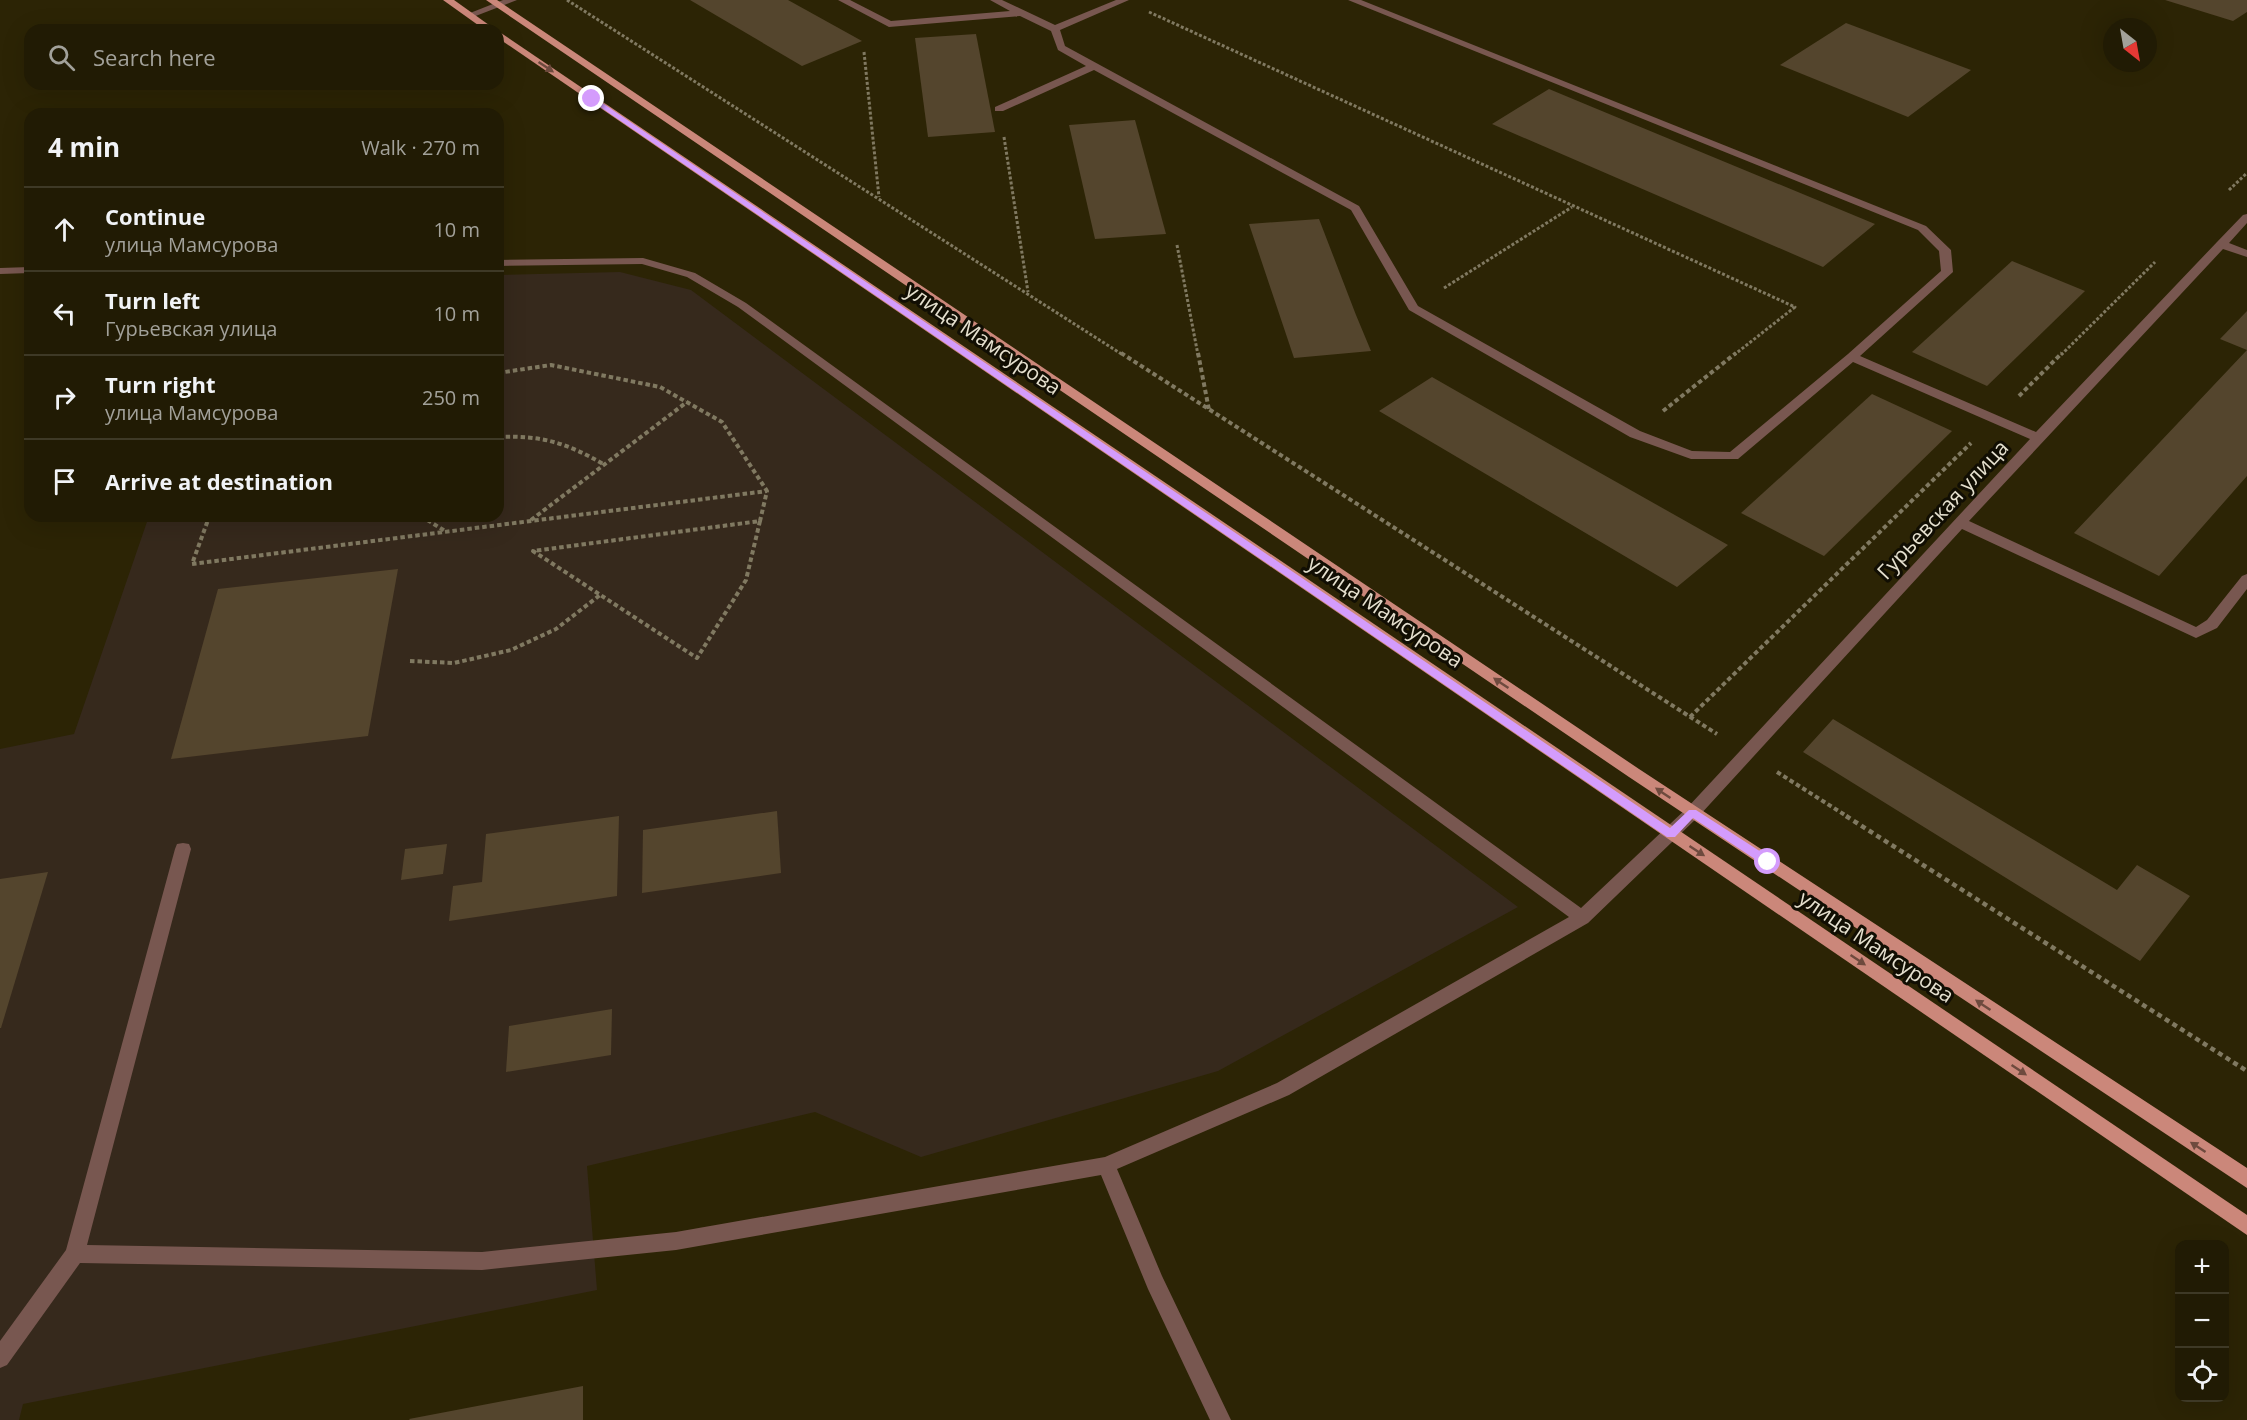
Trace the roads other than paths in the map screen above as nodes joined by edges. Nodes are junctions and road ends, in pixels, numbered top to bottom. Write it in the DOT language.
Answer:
graph roads {
  1 [pos="448,0"];
  2 [pos="843,0"];
  3 [pos="996,0"];
  4 [pos="1124,0"];
  5 [pos="1353,0"];
  6 [pos="500,2"];
  7 [pos="1021,13"];
  8 [pos="470,15"];
  9 [pos="483,24"];
  10 [pos="1055,29"];
  11 [pos="504,38"];
  12 [pos="1092,67"];
  13 [pos="999,109"];
  14 [pos="2247,217"];
  15 [pos="2221,244"];
  16 [pos="2247,254"];
  17 [pos="504,263"];
  18 [pos="24,270"];
  19 [pos="0,271"];
  20 [pos="1852,357"];
  21 [pos="2038,438"];
  22 [pos="1960,522"];
  23 [pos="2247,579"];
  24 [pos="1693,812"];
  25 [pos="1671,834"];
  26 [pos="183,849"];
  27 [pos="1582,918"];
  28 [pos="1106,1165"];
  29 [pos="2247,1179"];
  30 [pos="2247,1226"];
  31 [pos="75,1254"];
  32 [pos="0,1358"];
  33 [pos="1221,1420"];
  1 -- 8 [label="main road"];
  2 -- 7 [label="street"];
  3 -- 7 [label="street"];
  4 -- 10 [label="street"];
  5 -- 20 [label="street"];
  6 -- 8 [label="street"];
  24 -- 6 [label="main road, улица Мамсурова, one-way"];
  7 -- 10 [label="street"];
  8 -- 9 [label="main road"];
  10 -- 12 [label="street"];
  11 -- 25 [label="main road, улица Мамсурова, one-way"];
  12 -- 13 [label="street"];
  12 -- 20 [label="street"];
  14 -- 15 [label="street, Гурьевская улица"];
  15 -- 16 [label="street"];
  15 -- 21 [label="street, Гурьевская улица"];
  17 -- 27 [label="street"];
  18 -- 19 [label="street"];
  20 -- 21 [label="street"];
  21 -- 22 [label="street, Гурьевская улица"];
  22 -- 23 [label="street"];
  22 -- 24 [label="street, Гурьевская улица"];
  24 -- 25 [label="street, Гурьевская улица"];
  29 -- 24 [label="main road, улица Мамсурова, one-way"];
  25 -- 27 [label="street, Гурьевская улица"];
  25 -- 30 [label="main road, улица Мамсурова, one-way"];
  26 -- 31 [label="street"];
  27 -- 28 [label="street, Гурьевская улица"];
  28 -- 31 [label="street, Гурьевская улица"];
  28 -- 33 [label="street"];
  31 -- 32 [label="street"];
}
